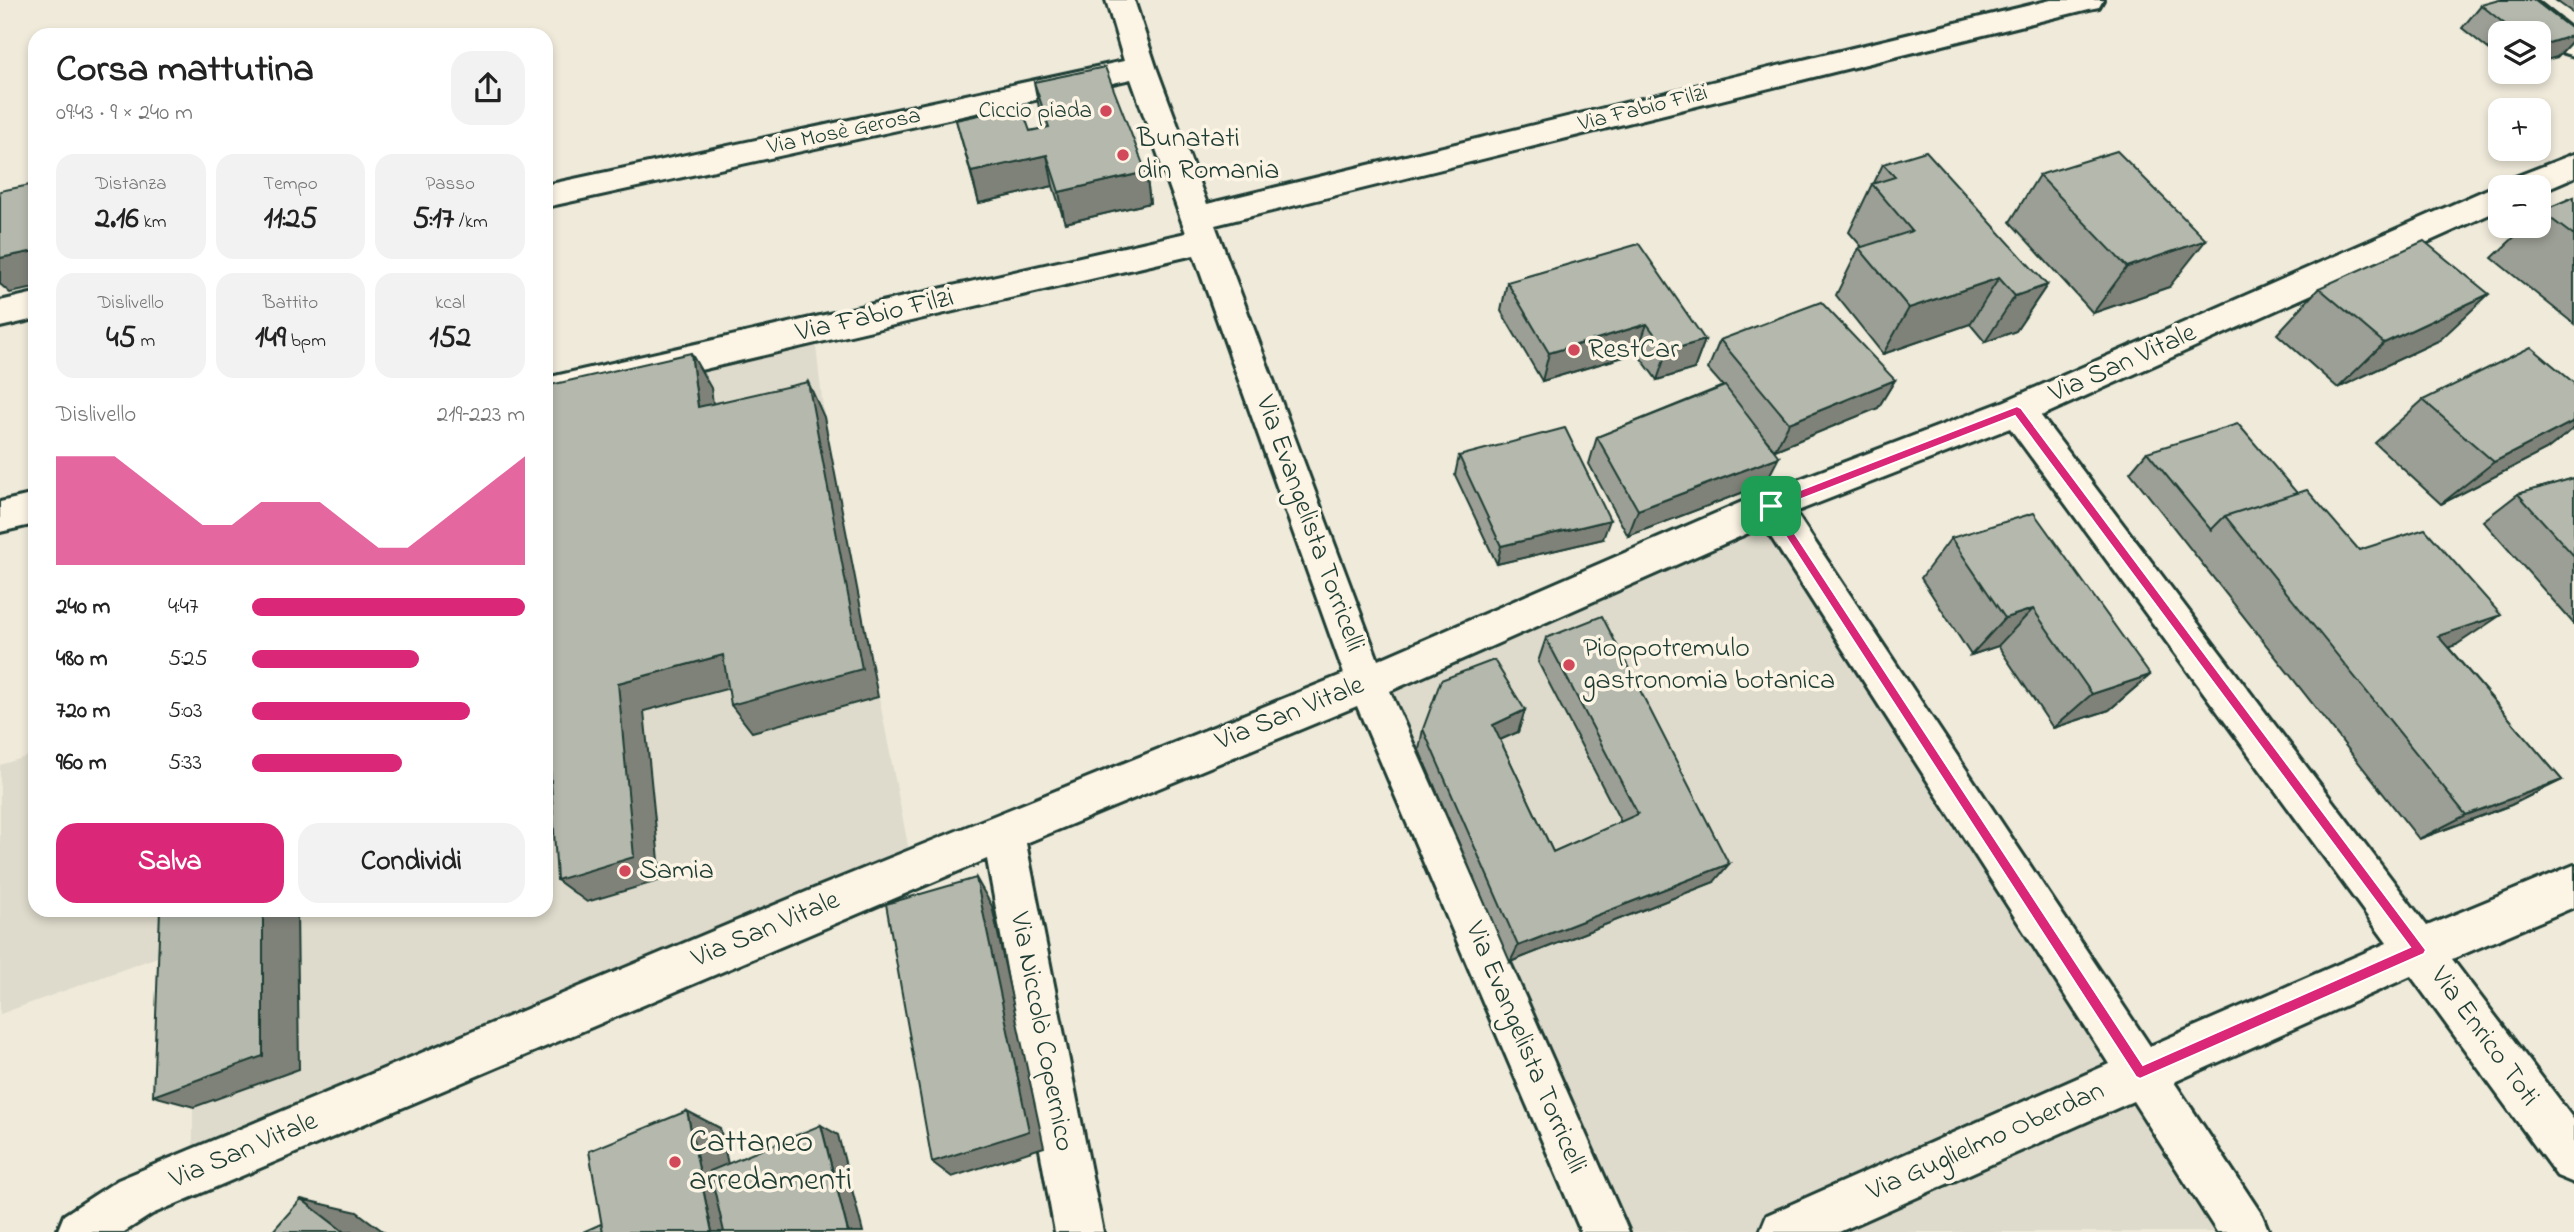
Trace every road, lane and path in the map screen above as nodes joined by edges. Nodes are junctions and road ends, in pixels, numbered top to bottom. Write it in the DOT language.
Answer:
graph roads {
  1 [pos="1120,0"];
  2 [pos="2089,0"];
  3 [pos="2517,0"];
  4 [pos="2574,46"];
  5 [pos="1141,67"];
  6 [pos="2574,165"];
  7 [pos="2550,175"];
  8 [pos="553,194"];
  9 [pos="2488,202"];
  10 [pos="1200,230"];
  11 [pos="28,308"];
  12 [pos="0,314"];
  13 [pos="553,390"];
  14 [pos="2017,411"];
  15 [pos="1771,506"];
  16 [pos="28,511"];
  17 [pos="0,517"];
  18 [pos="1367,683"];
  19 [pos="1003,832"];
  20 [pos="2574,886"];
  21 [pos="2420,950"];
  22 [pos="2140,1073"];
  23 [pos="2574,1159"];
  24 [pos="81,1232"];
  25 [pos="1079,1232"];
  26 [pos="1605,1232"];
  27 [pos="1784,1232"];
  28 [pos="2245,1232"];
  1 -- 5 [label="street, Via Evangelista Torricelli"];
  2 -- 10 [label="street, Via Fabio Filzi"];
  3 -- 4 [label="street"];
  5 -- 8 [label="street, Via Mosè Gerosa"];
  5 -- 10 [label="street, Via Evangelista Torricelli"];
  6 -- 7 [label="street"];
  9 -- 14 [label="street, Via San Vitale"];
  10 -- 13 [label="street, Via Fabio Filzi"];
  10 -- 18 [label="street, Via Evangelista Torricelli"];
  11 -- 12 [label="street"];
  14 -- 15 [label="street, Via San Vitale"];
  14 -- 21 [label="street, Via Enrico Toti"];
  15 -- 18 [label="street, Via San Vitale"];
  15 -- 22 [label="street"];
  16 -- 17 [label="street"];
  18 -- 19 [label="street, Via San Vitale"];
  18 -- 26 [label="street, Via Evangelista Torricelli"];
  19 -- 24 [label="street, Via San Vitale"];
  19 -- 25 [label="street, Via Niccolò Copernico"];
  20 -- 21 [label="street, Via Guglielmo Oberdan"];
  21 -- 22 [label="street, Via Guglielmo Oberdan"];
  21 -- 23 [label="street, Via Enrico Toti"];
  22 -- 27 [label="street, Via Guglielmo Oberdan"];
  22 -- 28 [label="street"];
}
